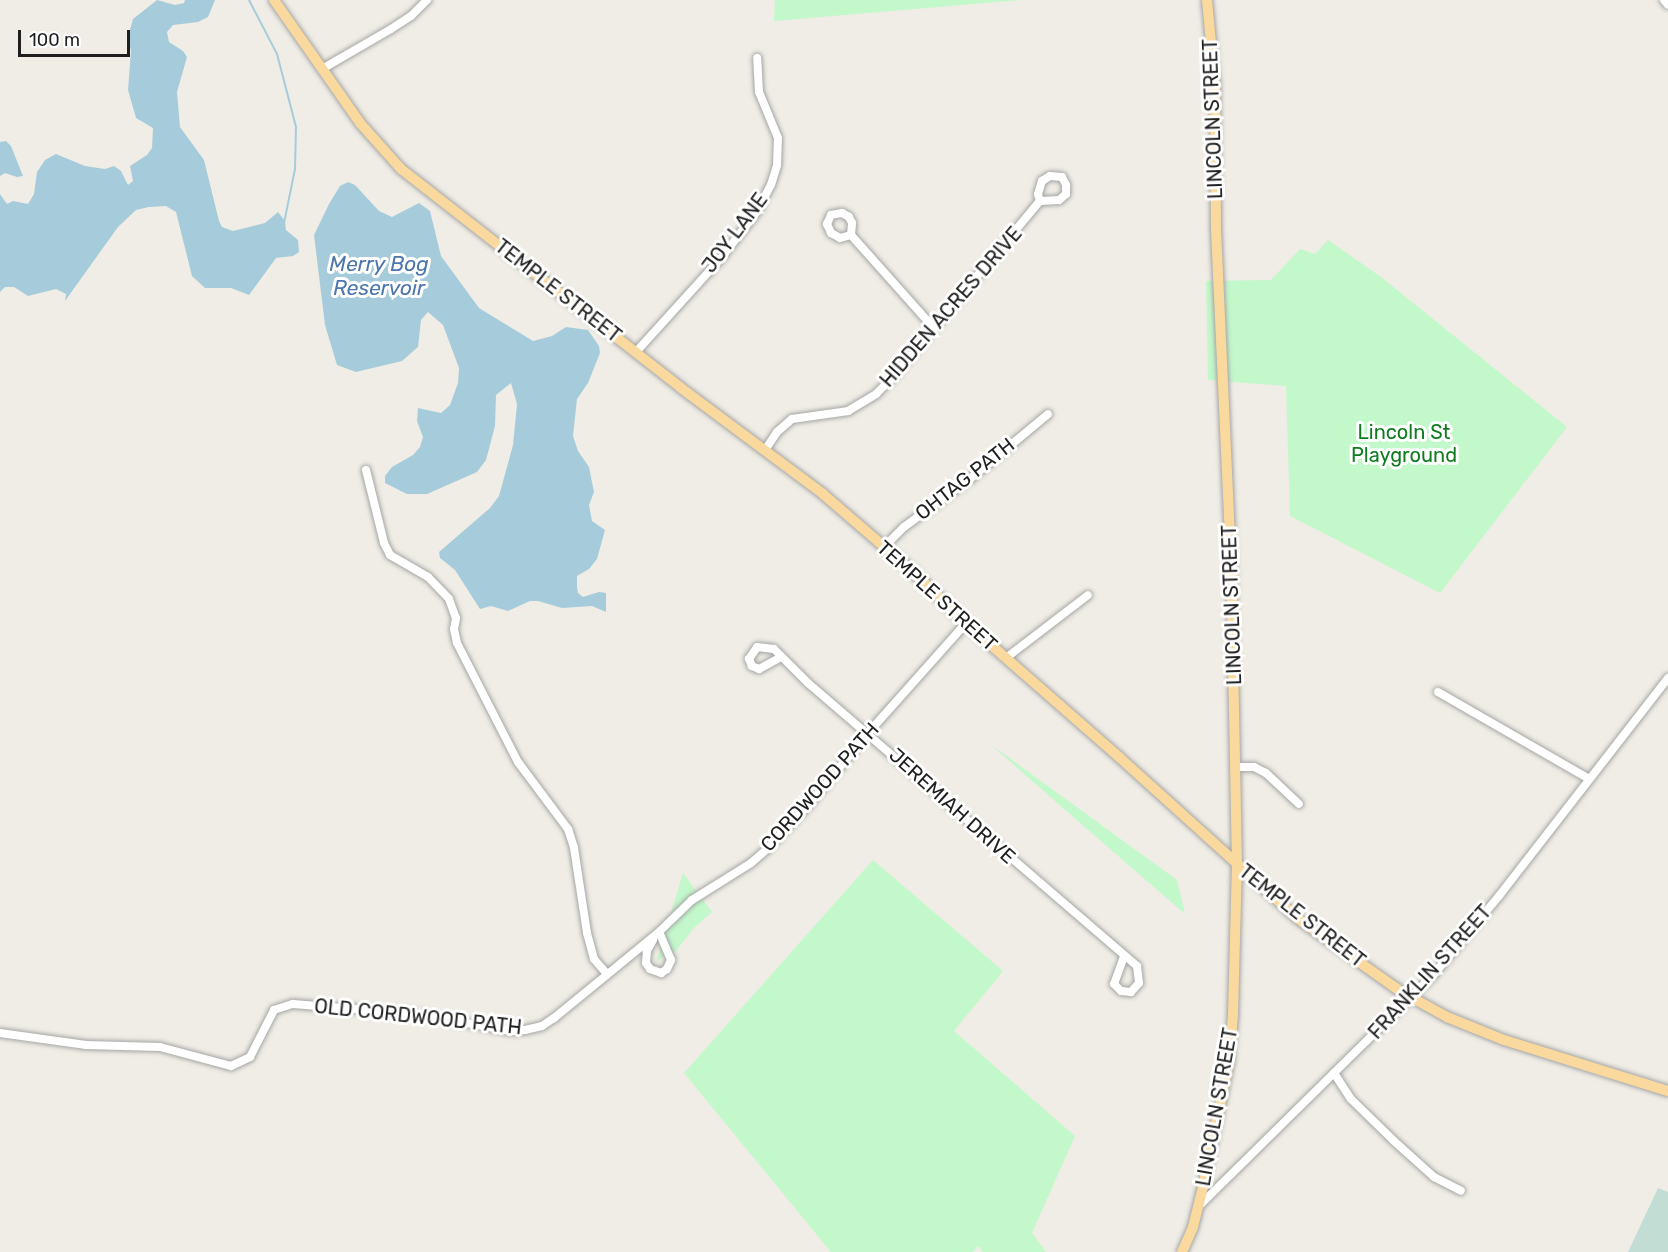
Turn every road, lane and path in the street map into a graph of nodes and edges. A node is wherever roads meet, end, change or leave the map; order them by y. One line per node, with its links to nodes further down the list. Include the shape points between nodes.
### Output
1 (274, 0): 7 (main road, TEMPLE STREET)
2 (427, 0): 7 (street, via 397,25)
3 (1207, 0): 23 (main road, LINCOLN STREET, via 1215,84 1216,229 1229,507)
4 (1664, 0): 5 (street)
5 (1668, 5)
6 (757, 58): 11 (street, JOY LANE, via 759,92 778,138 771,186 722,257)
7 (322, 69): 11 (main road, TEMPLE STREET, via 360,123 401,168)
8 (1040, 201): 10 (street, HIDDEN ACRES DRIVE)
9 (851, 235): 10 (street)
10 (934, 328): 13 (street, HIDDEN ACRES DRIVE, via 870,399 848,411 792,419)
11 (636, 352): 13 (main road, TEMPLE STREET)
12 (1048, 414): 15 (street, OHTAG PATH)
13 (765, 450): 15 (main road, TEMPLE STREET)
14 (366, 470): 29 (street, via 390,555 428,577 449,599 456,618 457,643 518,762 568,830 587,933 594,958)
15 (884, 547): 17 (main road, TEMPLE STREET)
16 (1088, 595): 19 (street)
17 (966, 623): 19 (main road, TEMPLE STREET); 22 (street, CORDWOOD PATH)
18 (781, 657): 22 (street, JEREMIAH DRIVE)
19 (1006, 658): 26 (main road, TEMPLE STREET)
20 (1668, 680): 24 (street, FRANKLIN STREET)
21 (1438, 692): 24 (street)
22 (869, 732): 27 (street, CORDWOOD PATH, via 768,848 692,900); 28 (street, JEREMIAH DRIVE)
23 (1235, 767): 25 (street, via 1254,767 1266,773); 26 (main road, LINCOLN STREET)
24 (1589, 779): 30 (street, FRANKLIN STREET, via 1499,896)
25 (1299, 804)
26 (1237, 865): 30 (main road, TEMPLE STREET, via 1297,918); 35 (main road, LINCOLN STREET, via 1230,1051)
27 (659, 932): 29 (street, OLD CORDWOOD PATH)
28 (1124, 956)
29 (607, 974): 31 (street, OLD CORDWOOD PATH, via 548,1022 518,1031 416,1014 302,1004 281,1006 268,1017 250,1057 231,1066 160,1047 86,1045)
30 (1411, 998): 32 (street, FRANKLIN STREET); 33 (main road, TEMPLE STREET, via 1489,1034)
31 (0, 1033)
32 (1334, 1073): 34 (street, via 1351,1099 1386,1134 1434,1177); 35 (street, FRANKLIN STREET)
33 (1668, 1091)
34 (1461, 1191)
35 (1198, 1207): 36 (main road, FRANKLIN STREET)
36 (1182, 1252)

